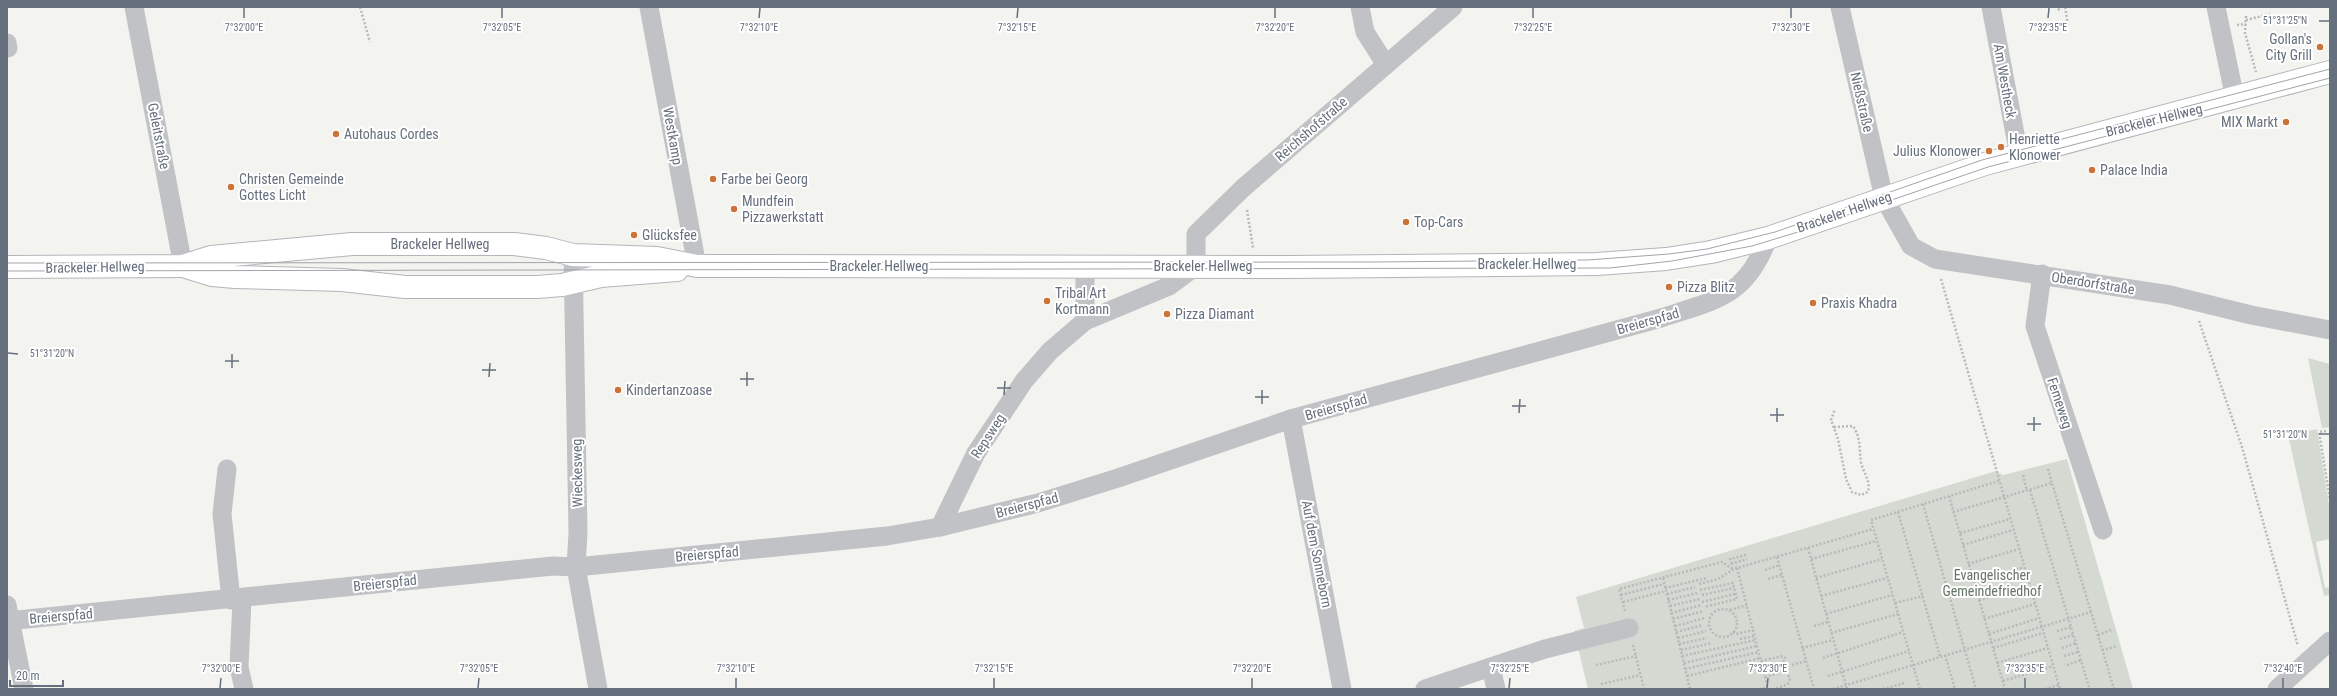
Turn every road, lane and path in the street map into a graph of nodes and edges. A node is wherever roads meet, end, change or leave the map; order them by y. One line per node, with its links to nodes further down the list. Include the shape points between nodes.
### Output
1 (134, 7): 27 (street, Geleitstraße)
2 (360, 7): 15 (path)
3 (649, 7): 28 (street, Westkamp)
4 (1360, 7): 16 (street, via 1366,32)
5 (1454, 7): 16 (street, Reichshofstraße)
6 (1840, 7): 22 (street, Nießstraße)
7 (1991, 7): 20 (street, Am Westheck)
8 (2063, 7): 10 (path); 14 (path)
9 (2216, 7): 19 (street)
10 (2058, 10)
11 (2270, 14): 13 (path)
12 (2246, 16): 13 (path)
13 (2246, 20): 17 (path, via 2246,33)
14 (2068, 25)
15 (370, 42)
16 (1386, 65): 21 (street, Reichshofstraße)
17 (2256, 72)
18 (2330, 72): 19 (main road, Brackeler Hellweg)
19 (2235, 99): 20 (main road, Brackeler Hellweg)
20 (2019, 155): 22 (main road, Brackeler Hellweg)
21 (1238, 193): 24 (path, via 1245,200); 30 (street, Reichshofstraße, via 1196,234)
22 (1884, 198): 23 (main road, Brackeler Hellweg); 26 (street, Oberdorfstraße, via 1911,246)
23 (1768, 238): 30 (main road, Brackeler Hellweg, via 1711,252 1631,262); 38 (street, Breierspfad, via 1752,272 1730,292 1708,303)
24 (1253, 248)
25 (573, 255): 27 (main road, Brackeler Hellweg, via 514,244 352,244 211,257); 28 (main road, Brackeler Hellweg, via 656,258); 33 (street, Wieckesweg)
26 (1935, 259): 32 (street, Oberdorfstraße); 44 (path)
27 (184, 266): 31 (main road, Brackeler Hellweg); 33 (main road, Brackeler Hellweg, via 212,275 342,280 394,287 537,287)
28 (696, 266): 29 (main road, Brackeler Hellweg); 33 (main road, Brackeler Hellweg, via 660,273 601,276)
29 (1085, 266): 30 (main road, Brackeler Hellweg); 35 (street)
30 (1196, 266): 35 (street, Repsweg, via 1169,286)
31 (7, 267)
32 (2042, 274): 36 (street, Oberdorfstraße, via 2170,295); 57 (street, Femeweg, via 2035,326)
33 (574, 282): 72 (street, Wieckesweg, via 578,518)
34 (2197, 315): 157 (path, via 2242,447)
35 (1085, 321): 54 (street, Repsweg, via 1050,351 1024,381 976,453)
36 (2330, 330)
37 (1835, 409): 39 (path, via 1831,420)
38 (1291, 419): 54 (street, Breierspfad, via 1104,483 1038,503); 198 (street, Auf dem Sonneborn)
39 (1834, 427): 39 (path, via 1846,479 1852,492 1861,495 1868,492 1870,485 1862,462 1858,433 1853,426)
40 (2326, 431): 49 (path, via 2319,432)
41 (227, 469): 96 (street, via 222,514)
42 (2048, 469): 45 (path)
43 (2023, 475): 46 (path)
44 (1999, 481): 47 (path); 48 (path)
45 (2052, 483): 46 (path); 107 (path)
46 (2028, 490): 48 (path); 115 (path)
47 (1949, 496): 50 (path); 52 (path)
48 (2004, 497): 52 (path); 53 (path)
49 (2330, 500)
50 (1923, 504): 51 (path); 154 (path)
51 (1898, 512): 55 (path, via 1871,520); 95 (path)
52 (1953, 512): 58 (path)
53 (2010, 519): 56 (path); 58 (path)
54 (940, 527): 72 (street, Breierspfad, via 887,536)
55 (1873, 529): 59 (path); 61 (path)
56 (2013, 530): 60 (path); 62 (path)
57 (2103, 530)
58 (1960, 534): 60 (path)
59 (1876, 541): 65 (path); 66 (path)
60 (1963, 545): 68 (path)
61 (1808, 548): 63 (path); 65 (path)
62 (2019, 549): 68 (path); 73 (path)
63 (1777, 557): 69 (path); 70 (path)
64 (1747, 559): 67 (path); 67 (path, via 1746,554 1730,559); 69 (path)
65 (1811, 559): 79 (path)
66 (1882, 559): 79 (path); 80 (path)
67 (1732, 564): 71 (path)
68 (1968, 564): 82 (path)
69 (1749, 565): 74 (path)
70 (1780, 565): 75 (path); 76 (path)
71 (1727, 566): 74 (path); 77 (path, via 1722,562)
72 (576, 567): 96 (street, Breierspfad, via 545,567); 197 (street, Wieckesweg)
73 (2024, 567): 82 (path); 85 (path)
74 (1736, 568): 84 (path, via 1718,580); 104 (path)
75 (1765, 570)
76 (1782, 575): 81 (path); 150 (path)
77 (1663, 578): 83 (path); 88 (path)
78 (1707, 578): 89 (path)
79 (1816, 578): 94 (path)
80 (1887, 578): 93 (path); 94 (path)
81 (1768, 579)
82 (1974, 582): 98 (path)
83 (1664, 584): 89 (path); 91 (path)
84 (1699, 584)
85 (2029, 586): 98 (path); 102 (path)
86 (1695, 587): 89 (path)
87 (1734, 588): 90 (path); 92 (path); 97 (path, via 1732,583)
88 (1620, 589)
89 (1666, 591): 97 (path); 99 (path)
90 (1735, 594): 100 (path); 100 (path, via 1737,599)
91 (1621, 595)
92 (1702, 595)
93 (1892, 595): 101 (path); 109 (path)
94 (1821, 596): 109 (path)
95 (1922, 596): 101 (path); 165 (path)
96 (236, 600): 111 (street, Breierspfad); 196 (street, via 239,667)
97 (1668, 600): 103 (path)
98 (1979, 600): 113 (path)
99 (1623, 602)
100 (1702, 603): 103 (path); 108 (path)
101 (1895, 603): 110 (path)
102 (2035, 604): 113 (path); 114 (path)
103 (1670, 606): 108 (path)
104 (1747, 606): 105 (path); 125 (path)
105 (1730, 610): 128 (path, via 1737,622); 128 (path, via 1717,610 1710,616 1709,625 1713,633 1722,637)
106 (1704, 611): 116 (path)
107 (2090, 612): 115 (path); 135 (path)
108 (1671, 613): 116 (path)
109 (1826, 614): 117 (path)
110 (1898, 614): 129 (path); 131 (path)
111 (8, 616): 195 (street)
112 (1705, 618): 119 (path)
113 (1984, 618): 133 (path)
114 (2039, 618): 121 (path); 133 (path)
115 (2068, 618): 121 (path); 122 (path)
116 (1673, 619): 119 (path)
117 (1828, 622): 120 (path); 131 (path)
118 (1703, 625): 127 (path)
119 (1675, 626): 127 (path)
120 (1814, 626)
121 (2041, 626): 132 (path); 143 (path)
122 (2071, 627): 130 (path); 134 (path)
123 (1629, 628): 179 (street)
124 (1706, 630): 137 (path)
125 (1753, 630): 128 (path, via 1736,634); 136 (path)
126 (2111, 630): 135 (path)
127 (1676, 632): 137 (path)
128 (1733, 632)
129 (1903, 632): 158 (path); 160 (path)
130 (2057, 632)
131 (1831, 633): 142 (path)
132 (2043, 633): 151 (path); 152 (path)
133 (1989, 634): 143 (path)
134 (2073, 635): 139 (path); 146 (path)
135 (2098, 635): 156 (path)
136 (1755, 636): 140 (path); 141 (path)
137 (1678, 638): 147 (path)
138 (1707, 638): 147 (path)
139 (2060, 639)
140 (1740, 640)
141 (1756, 640): 148 (path); 164 (path)
142 (1833, 640): 150 (path); 160 (path)
143 (1991, 641): 151 (path); 154 (path)
144 (2330, 641): 215 (street)
145 (1712, 643): 155 (path)
146 (2076, 643): 153 (path); 161 (path)
147 (1679, 644): 155 (path)
148 (1757, 646): 159 (path); 171 (path)
149 (2117, 646): 156 (path)
150 (1802, 648): 170 (path)
151 (1993, 648): 173 (path)
152 (2048, 648): 173 (path); 178 (path)
153 (2062, 648)
154 (1964, 649): 162 (path); 210 (path)
155 (1681, 650): 164 (path)
156 (2102, 650): 214 (path)
157 (2299, 650)
158 (1909, 651): 174 (path); 183 (path)
159 (1759, 652): 168 (path); 181 (path)
160 (1837, 652): 167 (path); 183 (path)
161 (2078, 652): 166 (path); 169 (path)
162 (1945, 655): 165 (path); 209 (path)
163 (1636, 656): 175 (path)
164 (1682, 656): 171 (path)
165 (1940, 656): 174 (path)
166 (2064, 656)
167 (1823, 658)
168 (1761, 660): 172 (path, via 1783,656 1786,661); 180 (path); 185 (path)
169 (2081, 660): 177 (path); 193 (path)
170 (1806, 661): 176 (path); 204 (path)
171 (1684, 663): 181 (path)
172 (1783, 663): 180 (path); 182 (path)
173 (1997, 663): 188 (path)
174 (1913, 664): 191 (path); 208 (path)
175 (1596, 665)
176 (1792, 665)
177 (2067, 665)
178 (2053, 666): 188 (path); 192 (path)
179 (1491, 667): 199 (street); 200 (street)
180 (1763, 668): 187 (path)
181 (1685, 669): 185 (path)
182 (1786, 671): 187 (path); 203 (path, via 1790,674 1788,684)
183 (1842, 671): 186 (path); 191 (path)
184 (1640, 675): 190 (path)
185 (1687, 676): 201 (path)
186 (1828, 676)
187 (1765, 677): 194 (path)
188 (2002, 681): 211 (path)
189 (1905, 683): 207 (path)
190 (1602, 684)
191 (1846, 685): 205 (path); 206 (path)
192 (2059, 685): 212 (path); 213 (path)
193 (2089, 687)
194 (1768, 688): 202 (path)
195 (24, 689)
196 (244, 689)
197 (598, 689)
198 (1342, 689)
199 (1425, 689)
200 (1496, 689)
201 (1690, 689)
202 (1759, 689)
203 (1775, 689)
204 (1814, 689)
205 (1833, 689)
206 (1847, 689)
207 (1883, 689)
208 (1920, 689)
209 (1955, 689)
210 (1976, 689)
211 (2005, 689)
212 (2045, 689)
213 (2060, 689)
214 (2114, 689)
215 (2277, 689)

